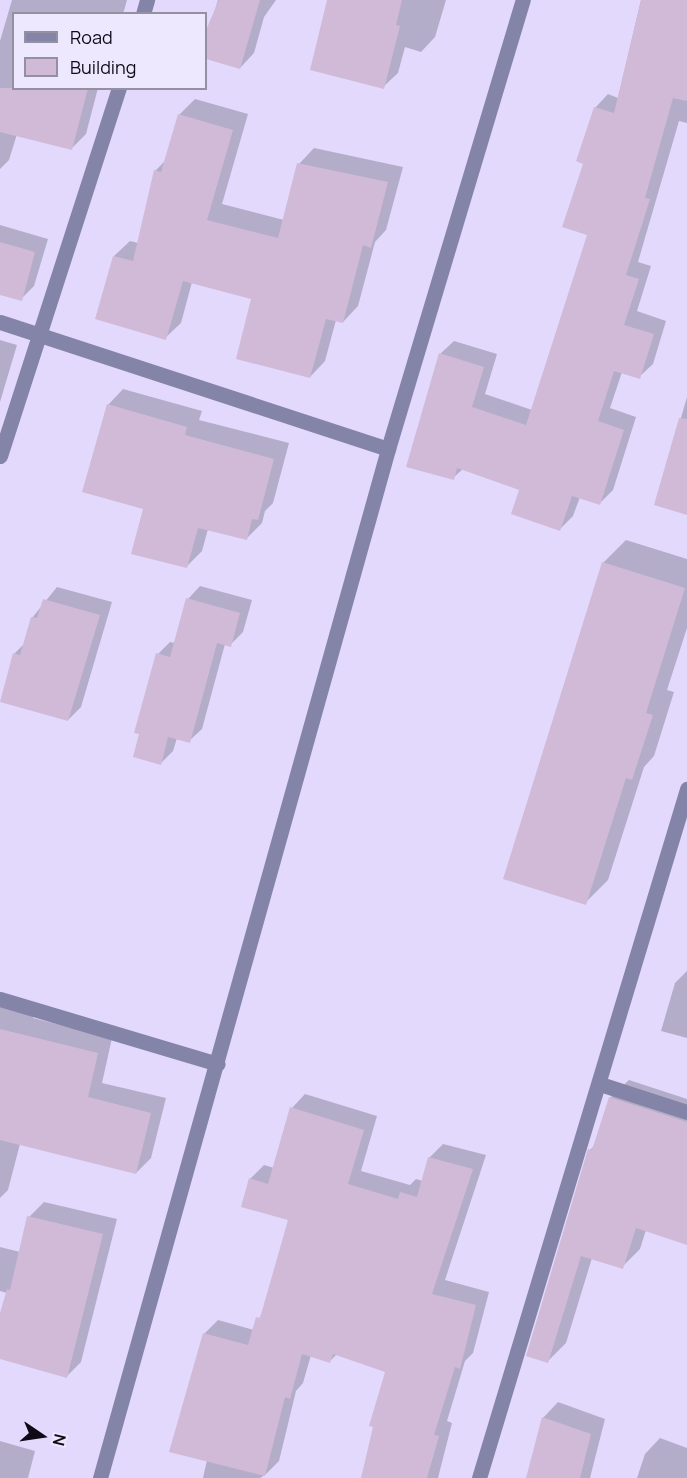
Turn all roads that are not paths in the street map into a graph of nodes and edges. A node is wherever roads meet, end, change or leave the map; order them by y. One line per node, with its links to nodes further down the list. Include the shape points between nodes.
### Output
1 (523, 0): 5 (street)
2 (118, 90): 4 (street)
3 (0, 322): 4 (street)
4 (40, 333): 5 (street); 6 (street)
5 (388, 448): 9 (street)
6 (0, 456)
7 (687, 789): 10 (street)
8 (0, 999): 9 (street)
9 (218, 1064): 12 (street)
10 (600, 1084): 11 (street); 13 (street)
11 (687, 1112)
12 (100, 1478)
13 (479, 1478)

